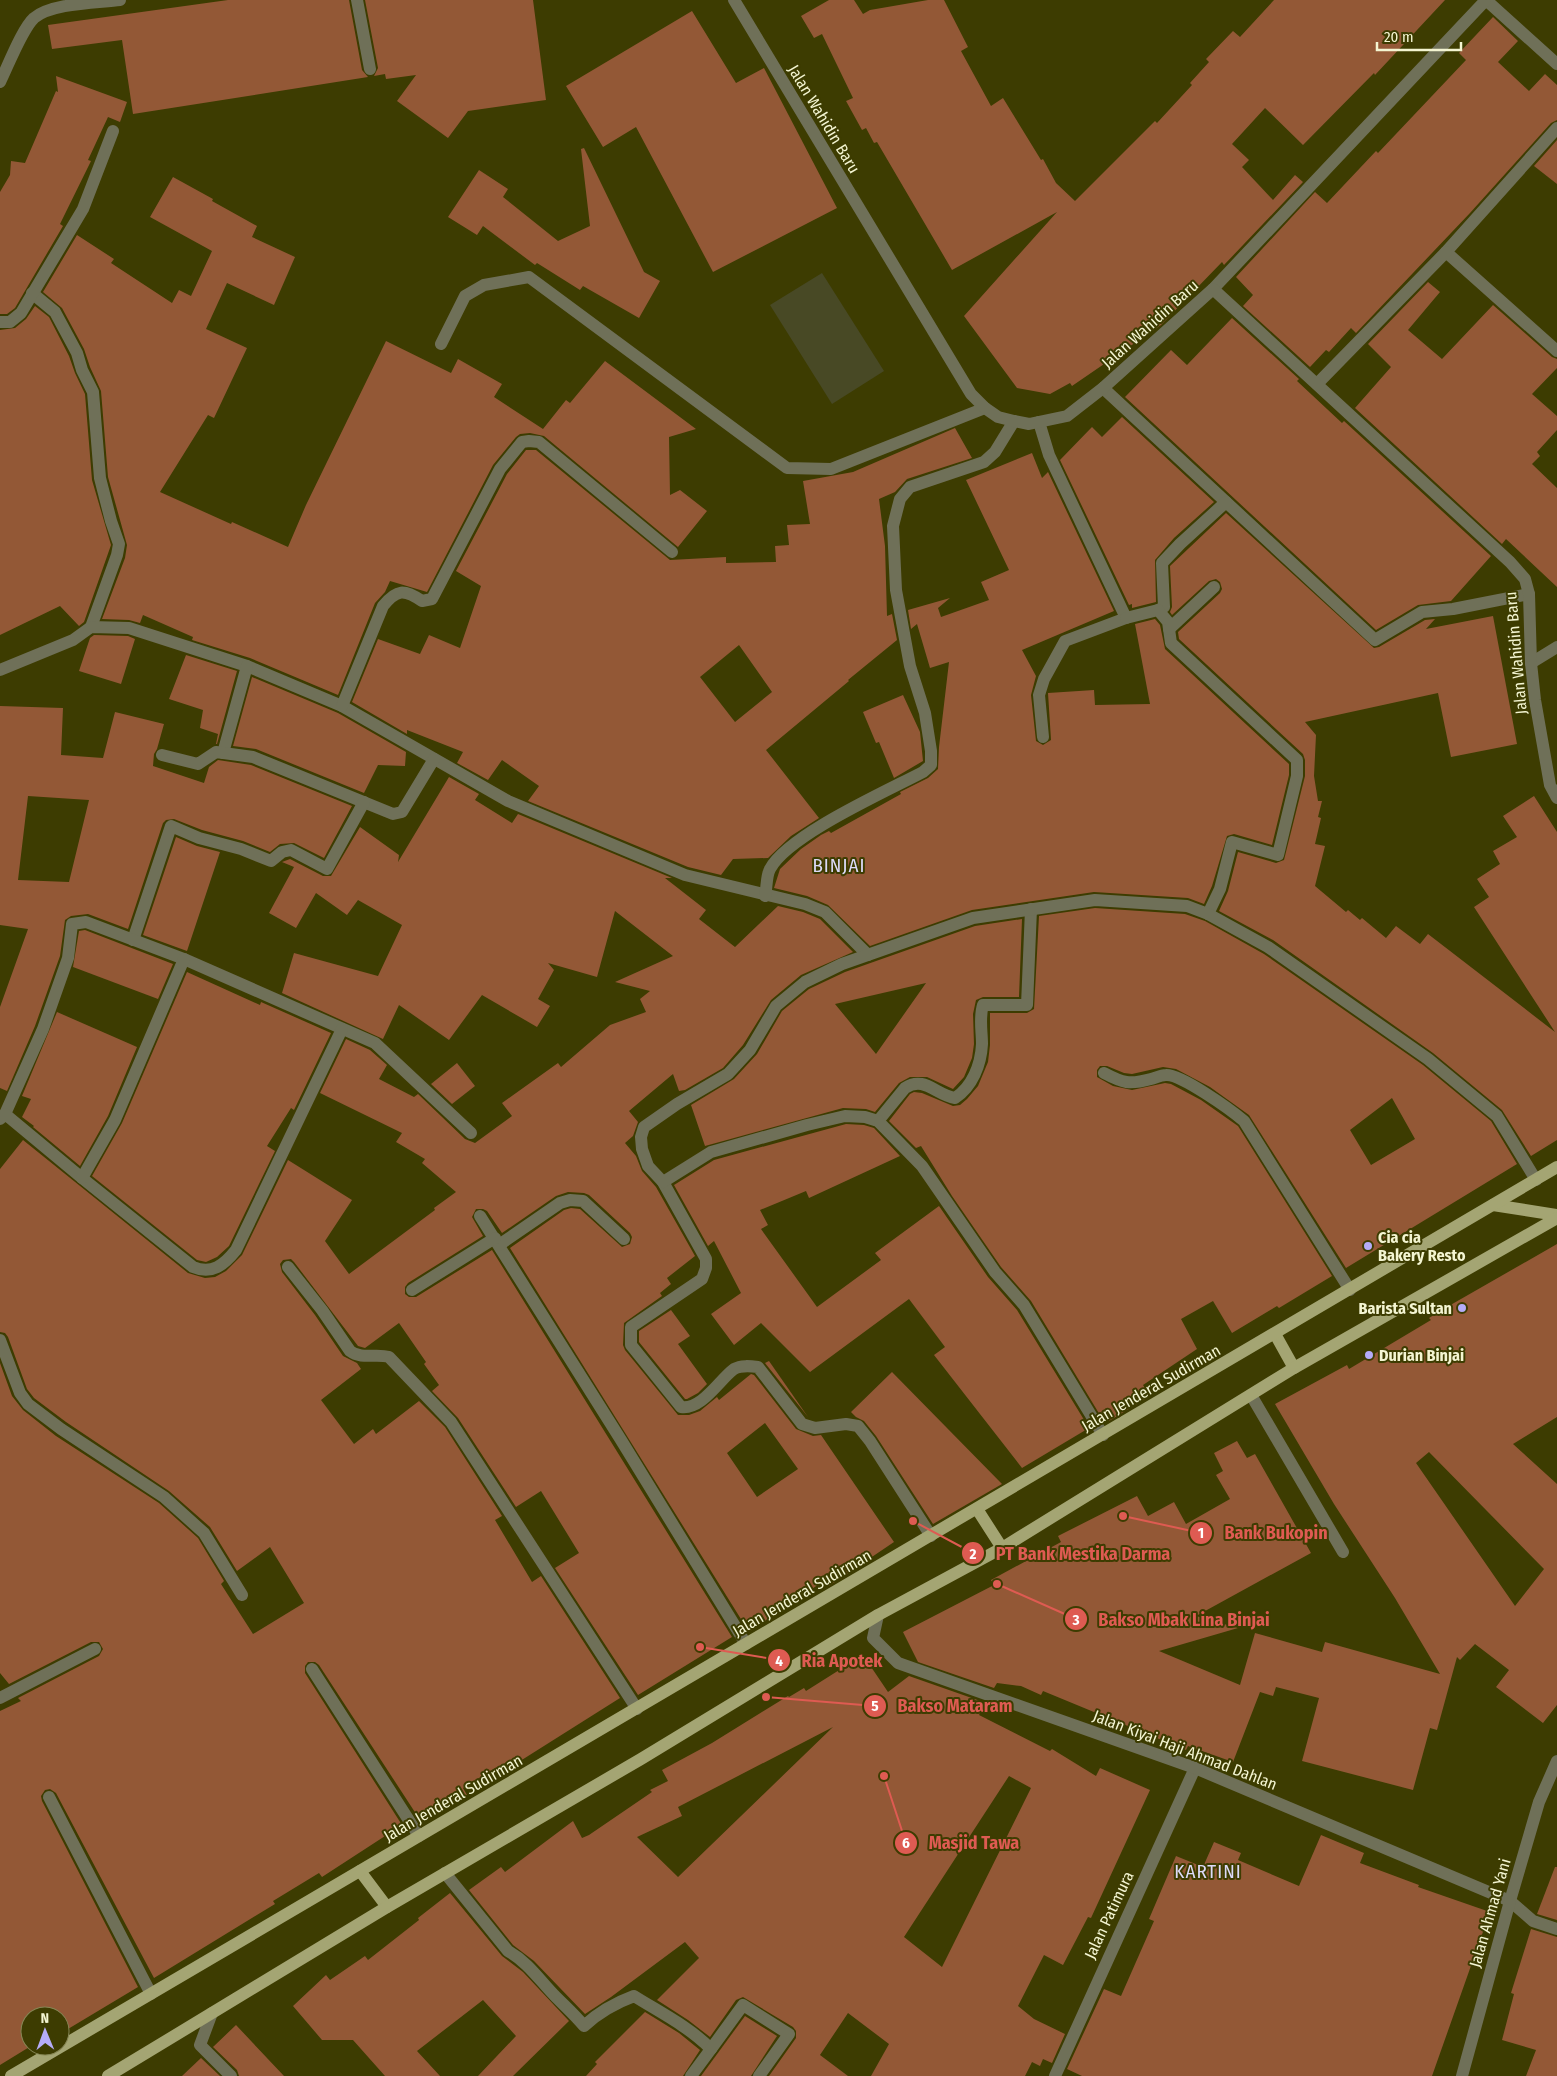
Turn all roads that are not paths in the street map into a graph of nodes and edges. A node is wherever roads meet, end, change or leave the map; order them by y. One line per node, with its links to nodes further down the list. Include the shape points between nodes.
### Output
1 (120, 0): 7 (street, via 54,9 35,18 28,25)
2 (357, 0): 6 (street)
3 (734, 0): 18 (street, Jalan Wahidin Baru, via 971,394)
4 (1485, 0): 5 (street); 11 (street)
5 (1557, 64)
6 (370, 69)
7 (0, 82)
8 (1557, 128): 10 (street)
9 (114, 132): 12 (street, via 83,209)
10 (1446, 252): 15 (street); 16 (street)
11 (1213, 289): 16 (street, Jalan Wahidin Baru); 17 (street, Jalan Wahidin Baru)
12 (32, 293): 13 (street, via 21,313 10,322); 27 (street, via 55,312 93,392 100,478 119,544)
13 (0, 322)
14 (441, 344): 18 (street, via 465,296 484,285 529,277 787,468 831,469)
15 (1557, 351)
16 (1316, 384): 24 (street, Jalan Wahidin Baru, via 1510,562 1524,578)
17 (1103, 388): 20 (street, Jalan Wahidin Baru, via 1067,416); 21 (street)
18 (985, 408): 19 (street, Jalan Wahidin Baru, via 998,417)
19 (1014, 421): 20 (street, Jalan Wahidin Baru); 40 (street, via 995,452 984,462 910,487 900,499 893,526 896,590 910,666 926,713 930,765 923,772 818,827 784,853 770,869)
20 (1039, 422): 26 (street, via 1049,455)
21 (1226, 502): 24 (street, via 1375,640 1422,612); 25 (street, via 1162,563 1164,607)
22 (672, 552): 33 (street, via 539,442 522,442 500,469 432,600 422,601 412,594 400,592 393,594 383,606)
23 (1214, 587): 28 (street)
24 (1529, 594): 30 (street, Jalan Wahidin Baru)
25 (1158, 610): 26 (street); 28 (street, via 1168,622)
26 (1126, 618): 34 (street, via 1065,641 1039,695)
27 (91, 626): 31 (street, via 129,628); 32 (street, via 73,640)
28 (1169, 629): 42 (street, via 1171,643 1297,760 1298,776 1278,855 1232,842 1220,889)
29 (1557, 648): 30 (street)
30 (1531, 663): 38 (street, Jalan Wahidin Baru, via 1550,784)
31 (247, 666): 33 (street); 35 (street)
32 (0, 670)
33 (342, 706): 37 (street)
34 (1043, 737)
35 (223, 752): 36 (street, via 216,752 198,764); 39 (street, via 253,757)
36 (162, 754)
37 (434, 759): 39 (street, via 402,812 393,814); 40 (street, via 508,801 676,871)
38 (1557, 798)
39 (364, 802): 43 (street, via 327,869 291,850 282,852 271,861 171,826)
40 (765, 896): 44 (street, via 826,912)
41 (1032, 909): 42 (street, via 1096,900 1187,906); 44 (street, via 973,918); 49 (street, via 1027,1005 983,1005 980,1061 963,1093 955,1098 947,1097 923,1083 910,1084)
42 (1208, 914): 53 (street, via 1268,947 1428,1059 1496,1116)
43 (133, 940): 45 (street); 48 (street, via 86,922 72,924 68,958 43,1029)
44 (868, 955): 54 (street, via 805,982 776,1006 750,1050 728,1074 644,1127 642,1149 648,1166)
45 (184, 959): 46 (street); 52 (street, via 114,1120)
46 (342, 1029): 50 (street, via 375,1043); 52 (street, via 236,1250 219,1267 202,1271 193,1267)
47 (1104, 1073): 62 (street, via 1123,1083 1176,1076 1244,1121)
48 (2, 1116): 52 (street)
49 (878, 1121): 54 (street, via 845,1116 710,1152); 67 (street, via 922,1166 995,1272 1024,1305)
50 (471, 1132)
51 (1557, 1168): 53 (main road, Jalan Jenderal Sudirman)
52 (82, 1178)
53 (1536, 1180): 55 (main road, Jalan Jenderal Sudirman)
54 (662, 1182): 69 (street, via 706,1258 706,1268 702,1279 631,1327 631,1345 681,1407 694,1406 736,1368 758,1367 802,1424 815,1428 846,1424 858,1426)
55 (1494, 1205): 57 (main road); 62 (main road, Jalan Jenderal Sudirman)
56 (480, 1216): 59 (street)
57 (1557, 1217): 65 (main road)
58 (624, 1239): 59 (street, via 583,1201 570,1200)
59 (497, 1242): 61 (street); 74 (street)
60 (288, 1267): 78 (street, via 350,1351 356,1355 389,1357 450,1422)
61 (412, 1290)
62 (1350, 1290): 63 (main road, Jalan Jenderal Sudirman)
63 (1275, 1334): 65 (main road); 67 (main road, Jalan Jenderal Sudirman)
64 (0, 1340): 72 (street, via 20,1393 28,1404 164,1497 204,1534)
65 (1294, 1368): 66 (main road)
66 (1252, 1395): 70 (main road); 71 (street)
67 (1102, 1435): 68 (main road, Jalan Jenderal Sudirman)
68 (977, 1508): 69 (main road, Jalan Jenderal Sudirman); 70 (main road)
69 (931, 1536): 74 (main road, Jalan Jenderal Sudirman)
70 (1002, 1548): 73 (main road)
71 (1343, 1552)
72 (242, 1595)
73 (878, 1615): 80 (street, Jalan Kiyai Haji Ahmad Dahlan, via 873,1638 898,1664); 84 (main road)
74 (746, 1644): 78 (main road, Jalan Jenderal Sudirman)
75 (95, 1649): 77 (street)
76 (312, 1669): 82 (street)
77 (0, 1698)
78 (637, 1709): 82 (main road, Jalan Jenderal Sudirman)
79 (1557, 1761): 85 (street, Jalan Ahmad Yani, via 1540,1802)
80 (1195, 1768): 85 (street, Jalan Kiyai Haji Ahmad Dahlan); 96 (street, Jalan Patimura)
81 (49, 1797): 88 (street)
82 (419, 1836): 83 (main road, Jalan Jenderal Sudirman)
83 (360, 1872): 86 (main road); 88 (main road, Jalan Jenderal Sudirman)
84 (445, 1873): 86 (main road); 90 (street, via 508,1951 521,1958 584,2026 597,2014 634,1996 679,2022)
85 (1510, 1901): 87 (street, Jalan Kiyai Haji Ahmad Dahlan, via 1533,1921); 97 (street, Jalan Ahmad Yani)
86 (387, 1907): 89 (main road)
87 (1557, 1929)
88 (151, 1994): 91 (main road, Jalan Jenderal Sudirman)
89 (212, 2013): 92 (main road); 93 (street, via 200,2045)
90 (711, 2049): 94 (street); 95 (street, via 743,2005 789,2034)
91 (12, 2076)
92 (108, 2076)
93 (231, 2076)
94 (691, 2076)
95 (759, 2076)
96 (1055, 2076)
97 (1462, 2076)

